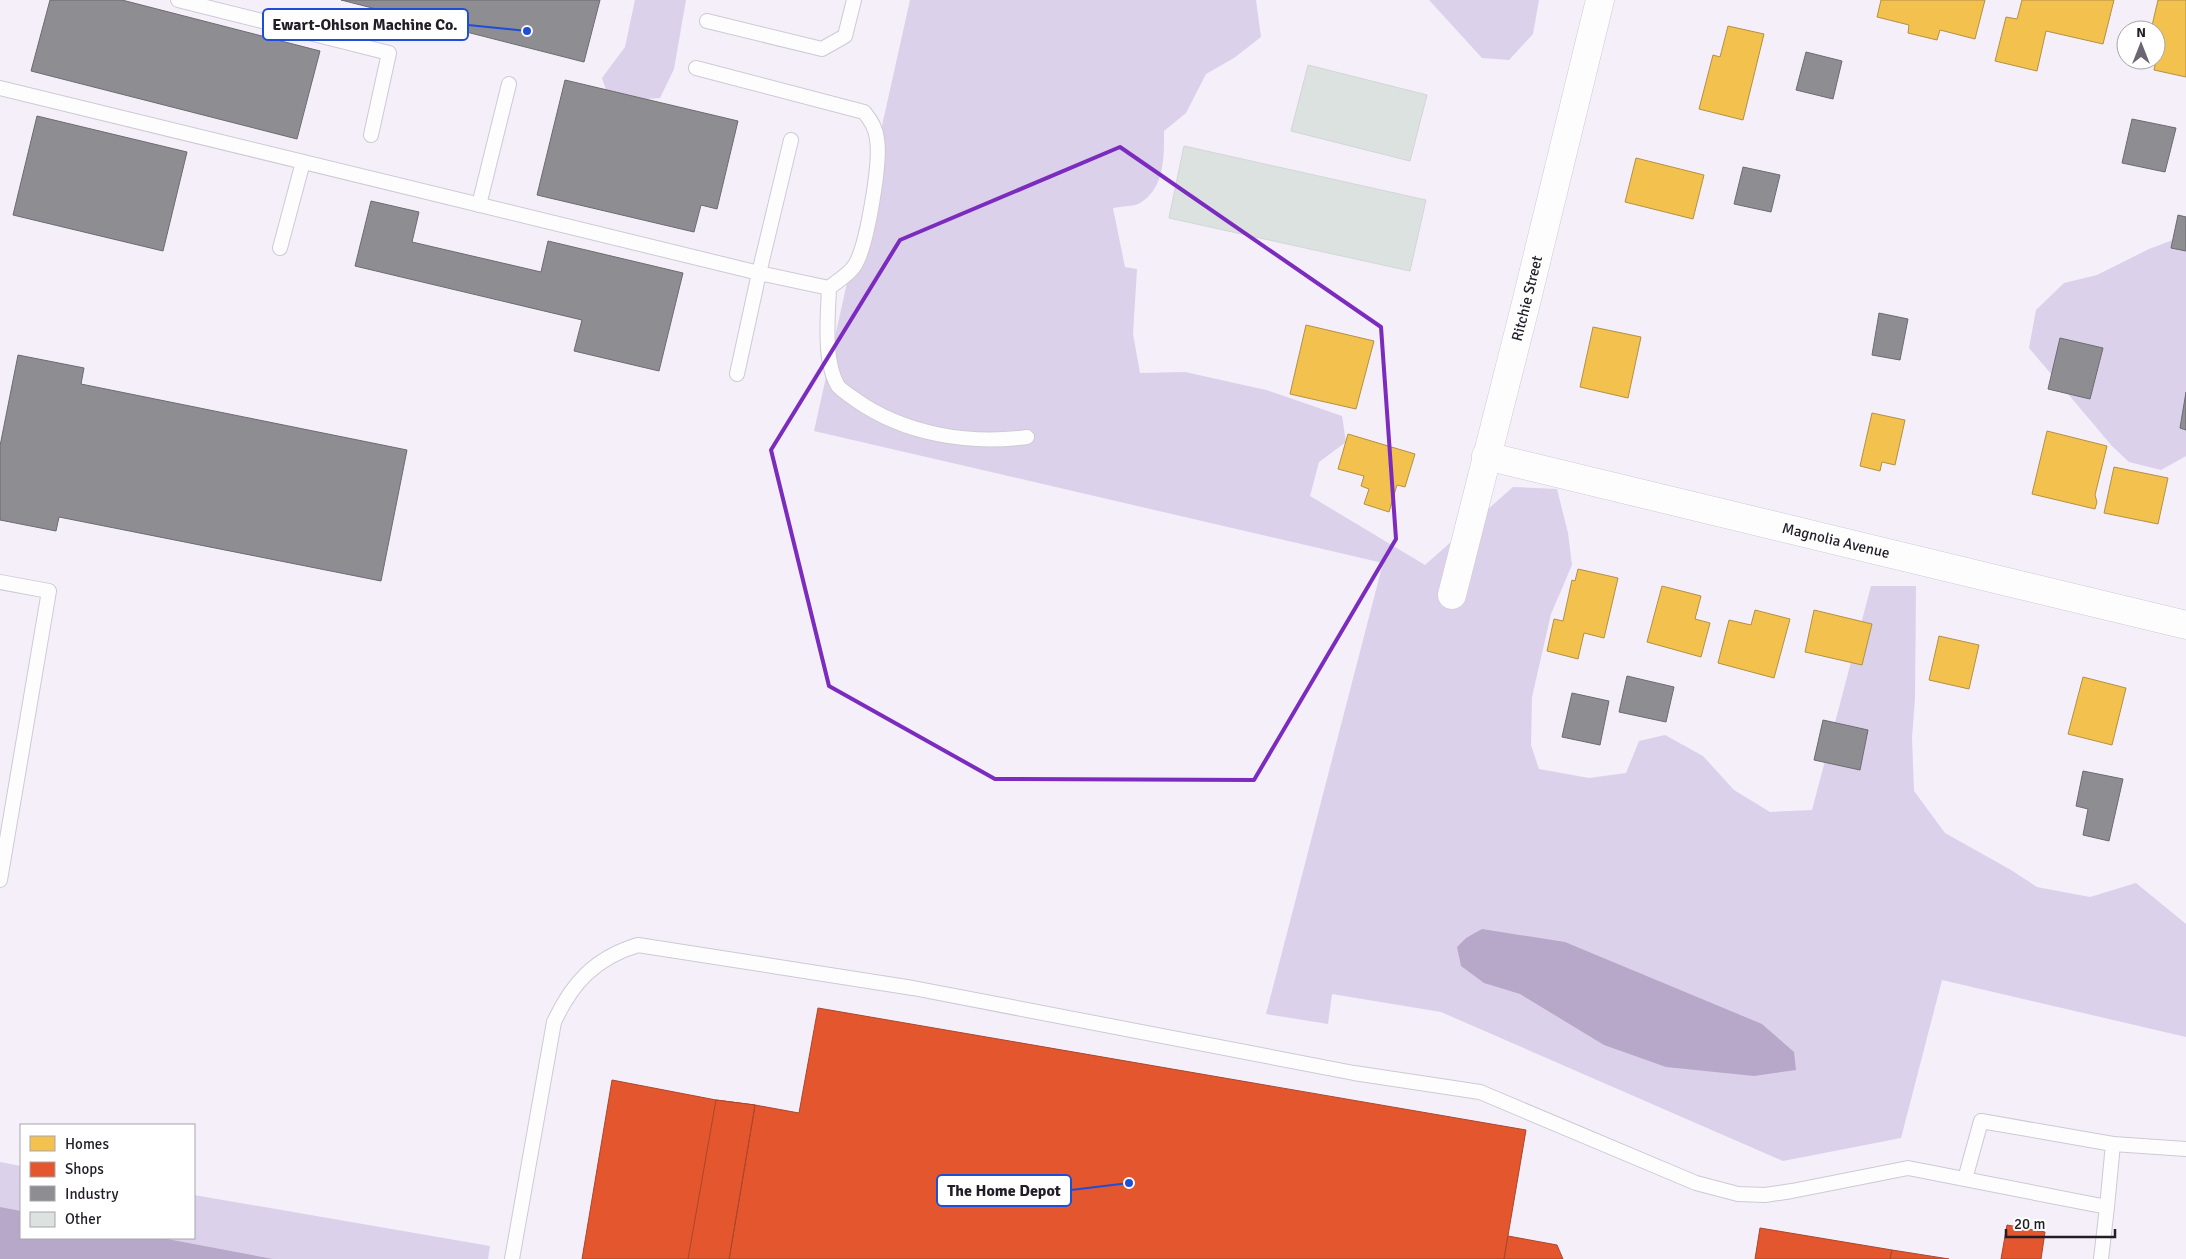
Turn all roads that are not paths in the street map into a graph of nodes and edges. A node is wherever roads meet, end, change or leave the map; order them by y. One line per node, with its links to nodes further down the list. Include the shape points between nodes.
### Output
1 (178, 0): 8 (lane, via 389,53)
2 (854, 0): 4 (lane, via 846,36 822,49)
3 (1600, 0): 17 (street, Ritchie Street)
4 (707, 21)
5 (696, 68): 14 (lane, via 864,112 870,119 877,139 877,163 863,244 855,266)
6 (509, 84): 11 (lane)
7 (0, 88): 10 (lane)
8 (371, 135)
9 (791, 140): 13 (lane)
10 (303, 162): 11 (lane); 12 (lane)
11 (479, 205): 13 (lane)
12 (280, 248)
13 (759, 273): 14 (lane); 15 (lane)
14 (829, 288): 16 (lane, via 830,363 839,387 873,412 912,429 960,438)
15 (737, 374)
16 (1027, 437)
17 (1486, 456): 19 (street, Ritchie Street); 20 (street, Magnolia Avenue)
18 (0, 582): 21 (lane, via 49,590)
19 (1452, 595)
20 (2186, 624)
21 (0, 880)
22 (2113, 1144): 23 (lane); 24 (lane, via 1981,1121); 25 (lane)
23 (2186, 1149)
24 (1965, 1179): 25 (lane); 26 (lane, via 1908,1168 1792,1191 1738,1194 1696,1183 1480,1092 1354,1073 913,988 638,946 602,960 583,977 564,1000 554,1022)
25 (2107, 1207): 27 (lane)
26 (512, 1259)
27 (2101, 1259)

